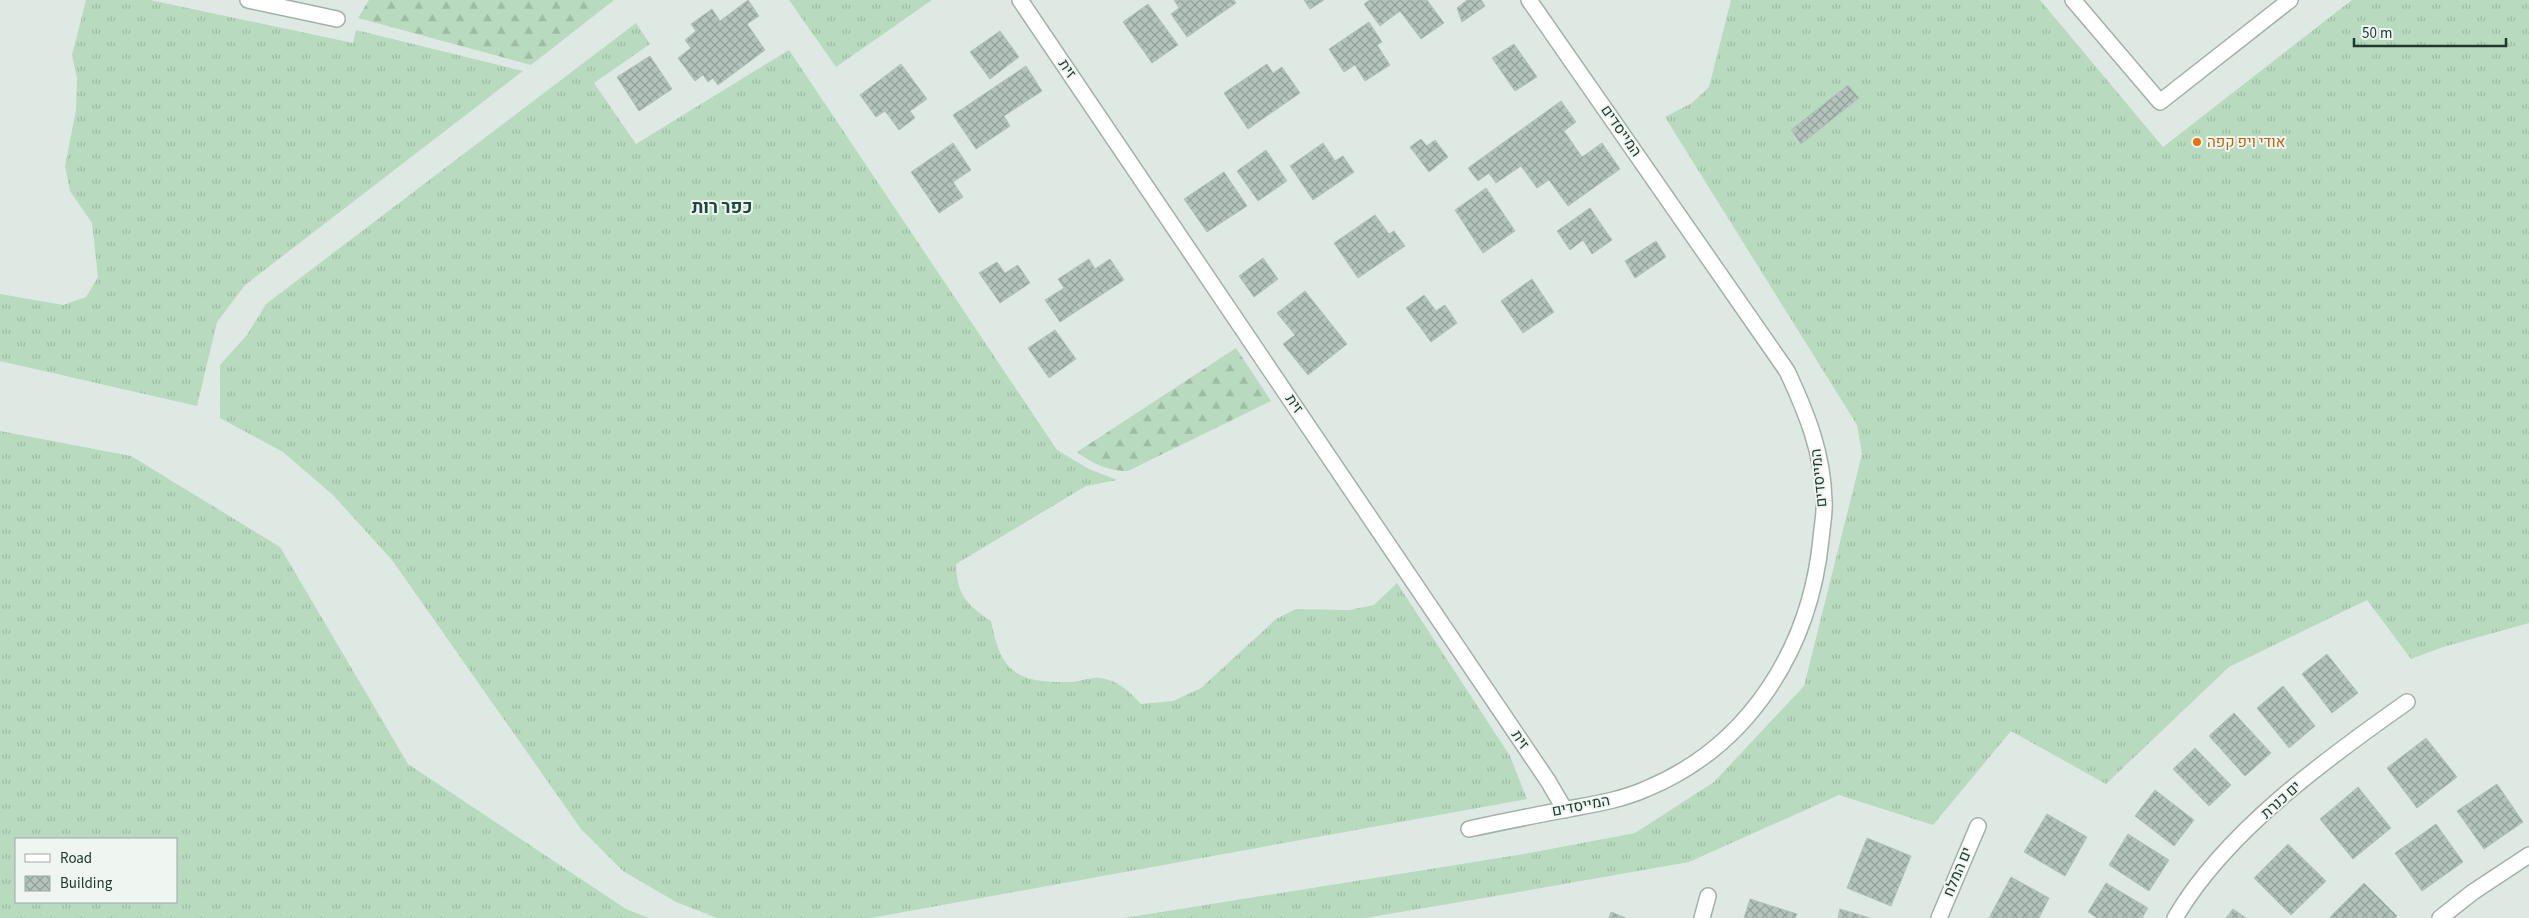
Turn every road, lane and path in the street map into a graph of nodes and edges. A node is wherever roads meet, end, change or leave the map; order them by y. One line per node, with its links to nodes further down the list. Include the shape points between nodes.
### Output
1 (248, 0): 6 (street)
2 (1020, 0): 8 (street, זית, via 1548,780)
3 (1529, 0): 8 (street, המייסדים, via 1787,371 1809,418 1820,459 1824,501 1820,550 1803,624 1788,658 1765,694 1734,732 1705,754 1646,789 1618,799)
4 (2073, 0): 5 (street, via 2160,102)
5 (2290, 0)
6 (337, 19)
7 (2407, 702): 15 (street, ים כנרת, via 2351,741 2250,827 2212,866)
8 (1565, 810): 10 (street, המייסדים)
9 (1978, 826): 14 (street, ים המלח)
10 (1469, 829)
11 (2529, 855): 16 (street)
12 (1708, 896): 13 (street)
13 (1702, 918)
14 (1939, 918)
15 (2175, 918)
16 (2440, 918)

